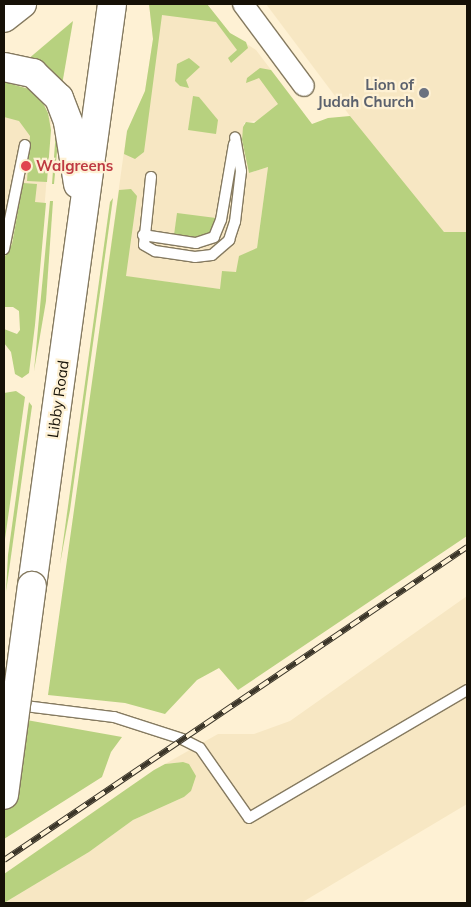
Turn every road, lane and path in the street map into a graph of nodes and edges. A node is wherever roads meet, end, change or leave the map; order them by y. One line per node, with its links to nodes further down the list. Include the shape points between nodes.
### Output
1 (22, 4): 4 (main road)
2 (112, 4): 10 (main road, Libby Road)
3 (243, 4): 6 (street)
4 (4, 18)
5 (4, 67): 10 (main road, via 33,72 59,98 71,135)
6 (304, 86)
7 (235, 138): 9 (lane, via 221,220 214,237 196,243 143,236)
8 (25, 145): 11 (lane)
9 (150, 177)
10 (83, 215): 14 (main road, Libby Road, bridge)
11 (4, 249)
12 (467, 690): 13 (lane, via 249,818 200,748 182,739 114,717)
13 (4, 703)
14 (4, 795)

